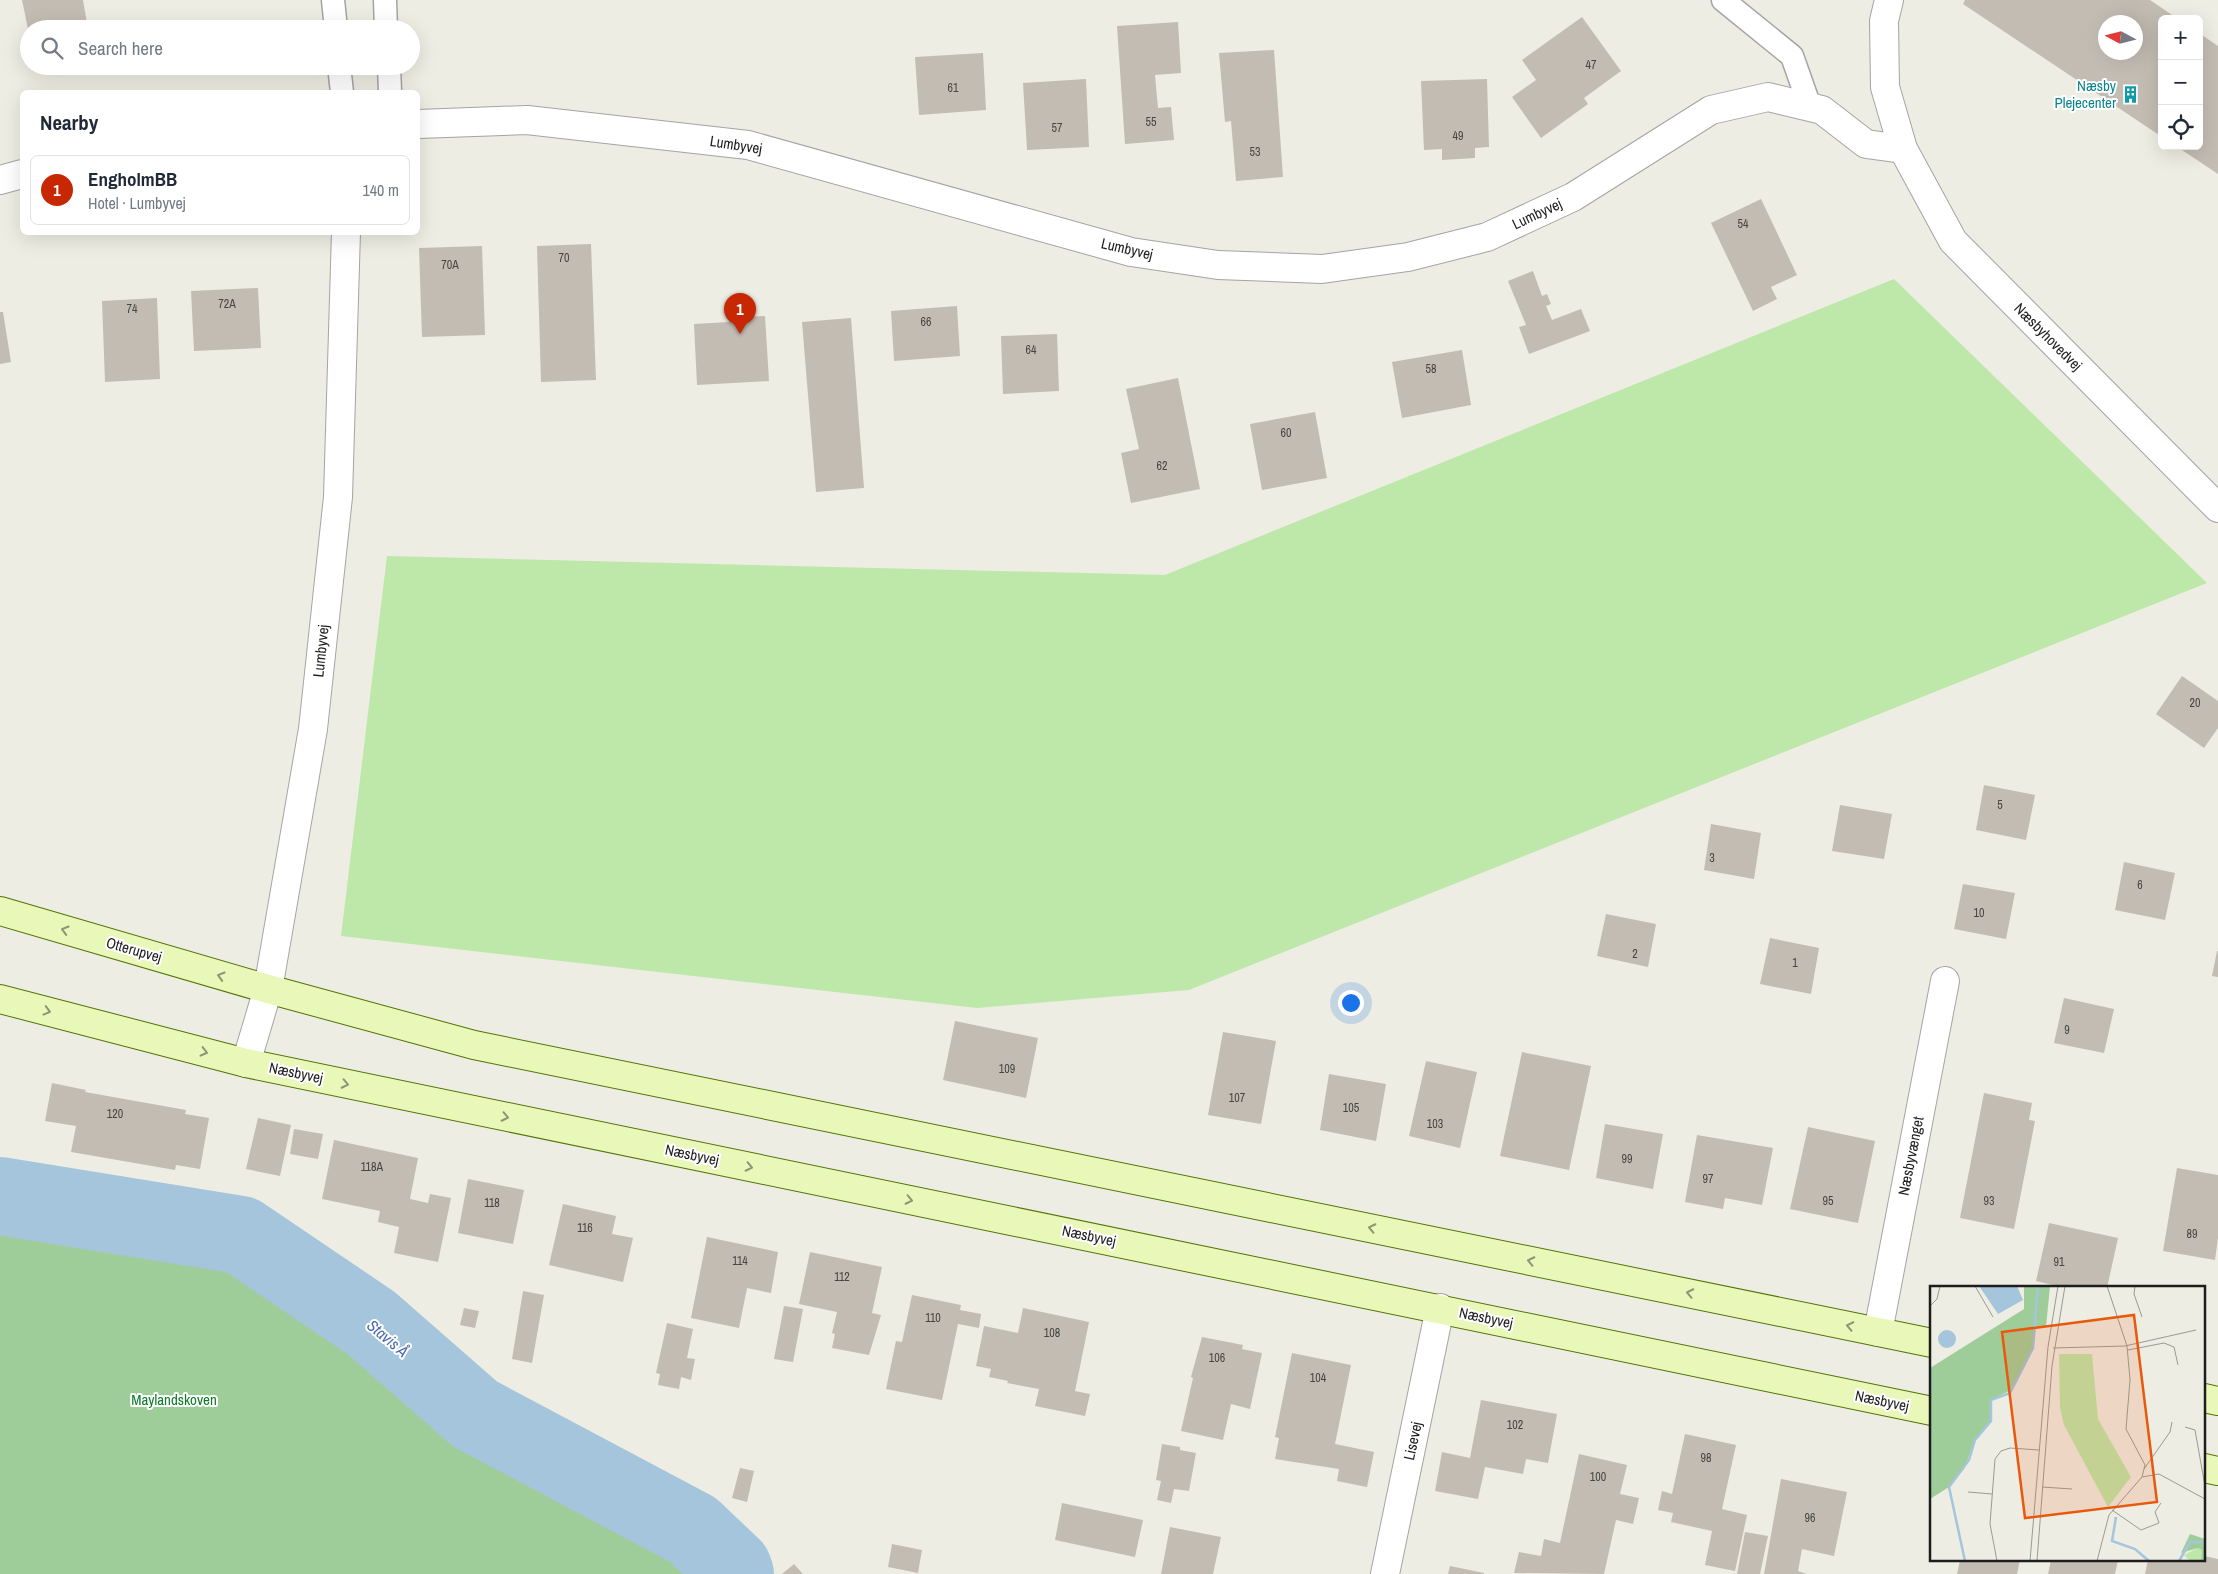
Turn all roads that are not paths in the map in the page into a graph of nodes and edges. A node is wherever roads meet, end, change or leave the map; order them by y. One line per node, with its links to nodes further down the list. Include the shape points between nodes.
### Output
1 (333, 0): 5 (lane)
2 (385, 0): 6 (lane)
3 (1723, 0): 11 (lane, via 1792,56)
4 (1888, 0): 13 (street, via 1884,21 1885,87)
5 (335, 20)
6 (386, 20)
7 (340, 75): 9 (lane)
8 (389, 75): 10 (lane)
9 (342, 90)
10 (390, 90)
11 (1810, 107): 12 (street, Lumbyvej, via 1768,96 1711,110 1573,197 1487,237 1408,257 1322,269 1218,265 1131,252 748,145 527,120); 13 (street, Lumbyvej, via 1822,110 1866,144)
12 (420, 124)
13 (1903, 149): 17 (street, Næsbyhovedvej, via 1953,242)
14 (20, 175): 15 (street)
15 (0, 180)
16 (346, 235): 20 (street, Lumbyvej, via 337,507 313,730)
17 (2218, 508)
18 (0, 911): 20 (main road, Otterupvej, one-way to 18)
19 (1945, 981): 24 (street, Næsbyvænget)
20 (268, 989): 22 (street, Lumbyvej); 24 (main road, one-way to 20, via 474,1045)
21 (0, 999): 22 (main road, one-way to 22)
22 (246, 1063): 23 (main road, Næsbyvej, one-way to 23)
23 (1440, 1308): 26 (main road, Næsbyvej); 27 (street, Lisevej)
24 (1878, 1332): 25 (main road)
25 (1930, 1343)
26 (1930, 1411)
27 (1386, 1574)

